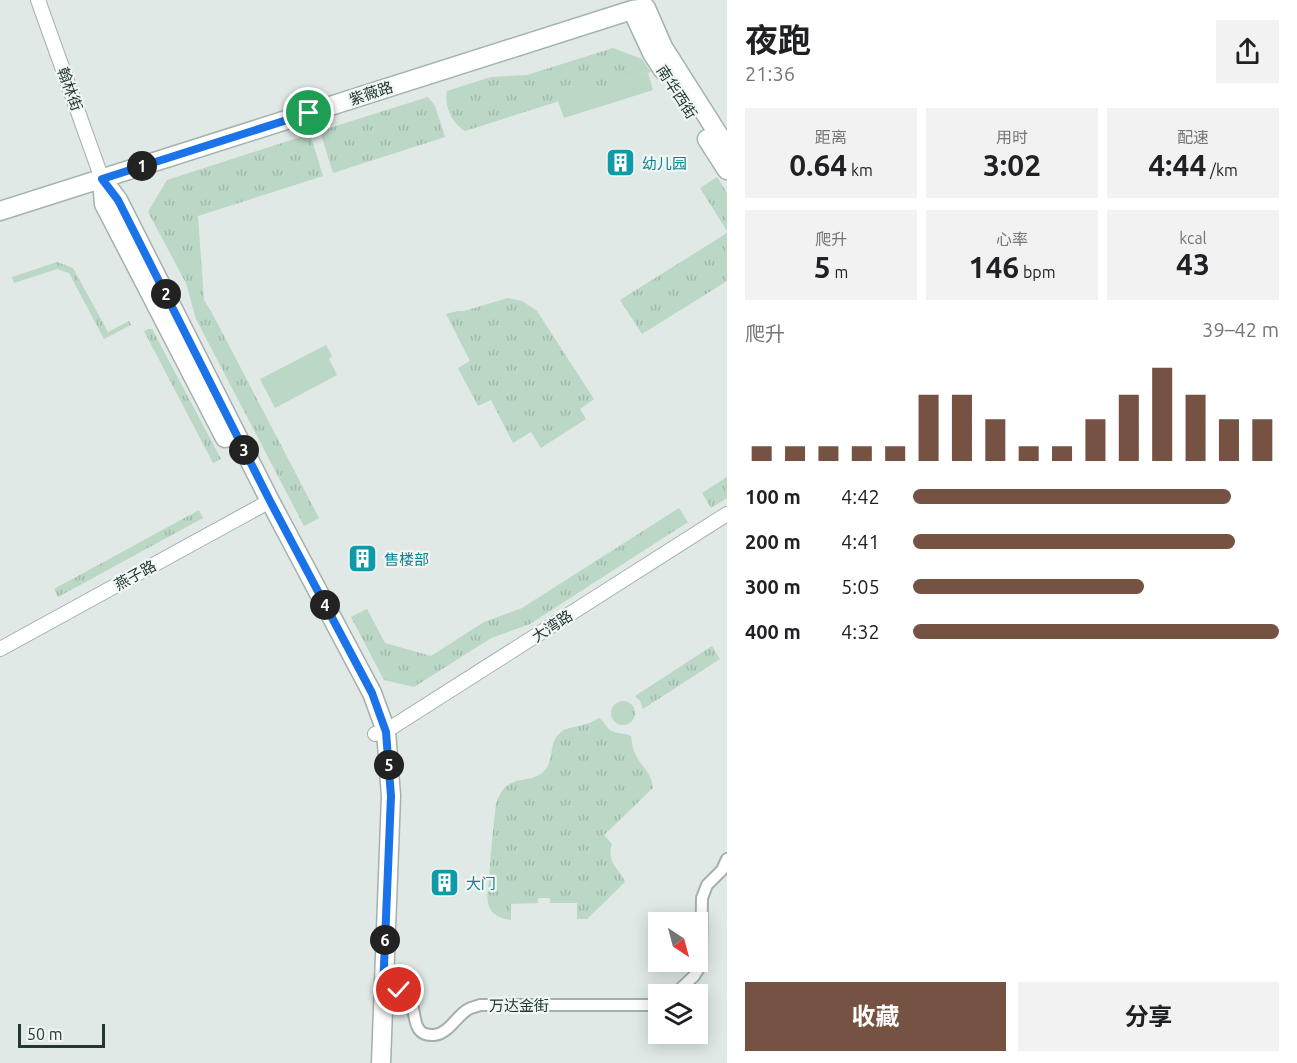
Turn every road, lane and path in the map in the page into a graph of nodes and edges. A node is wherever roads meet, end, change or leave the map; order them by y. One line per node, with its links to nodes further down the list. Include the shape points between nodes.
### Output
1 (38, 0): 5 (street, 翰林街)
2 (637, 6): 3 (street, 南华西街, via 646,8 663,47); 4 (street, 南华西街, via 652,53); 5 (street, 紫薇路)
3 (727, 148)
4 (727, 170)
5 (102, 179): 6 (street, 紫薇路); 7 (street, 翰林街, via 118,200)
6 (0, 211)
7 (265, 504): 9 (street, 燕子路); 10 (street, 翰林街, via 372,693)
8 (727, 514): 10 (street, 大湾路)
9 (0, 650)
10 (381, 733): 13 (street, 翰林街, via 391,796); 15 (street, 翰林街, via 377,740 382,806)
11 (727, 860): 12 (street, via 706,885 702,898 701,965)
12 (686, 984)
13 (383, 990): 14 (street, 万达金街, via 399,990 408,996 416,1025 432,1035 446,1030 469,1009 480,1005); 16 (street, 翰林街)
14 (648, 1005)
15 (370, 1063)
16 (381, 1063)

